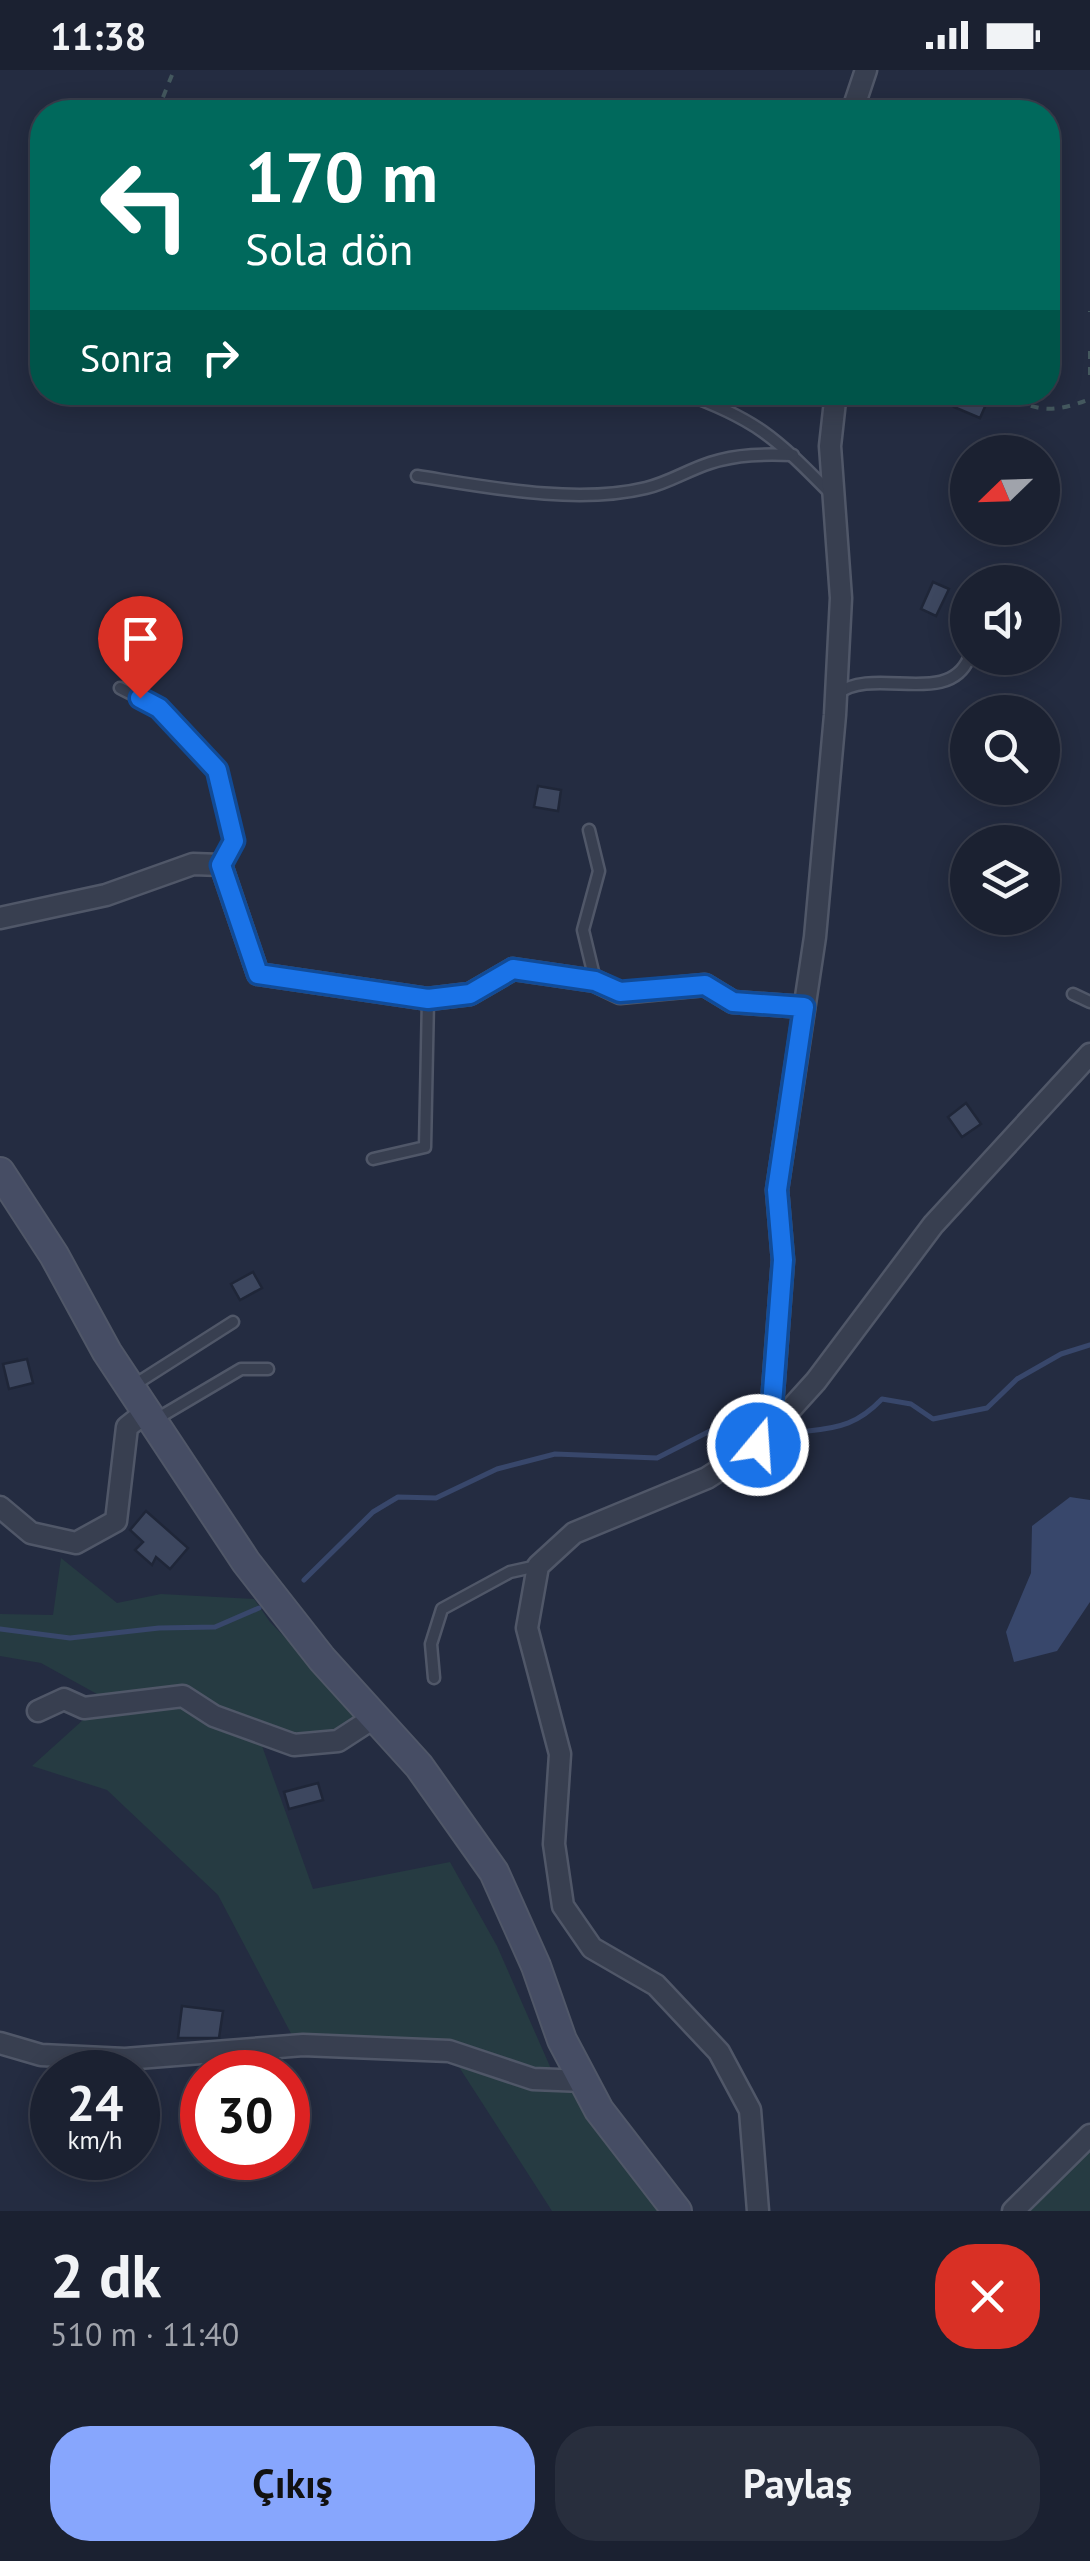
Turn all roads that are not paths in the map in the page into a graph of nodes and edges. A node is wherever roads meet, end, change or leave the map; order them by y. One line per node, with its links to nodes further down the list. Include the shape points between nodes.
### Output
1 (866, 70): 2 (street)
2 (856, 100)
3 (712, 405): 5 (lane, via 773,434)
4 (835, 405): 7 (street)
5 (793, 455): 6 (lane, via 750,454 646,488 599,492 506,493); 7 (lane)
6 (418, 476)
7 (835, 497): 10 (street)
8 (958, 675): 10 (lane, via 933,684 850,683)
9 (120, 688): 12 (lane, via 159,708 217,770 234,841)
10 (836, 695): 18 (street, via 826,845)
11 (589, 830): 14 (lane, via 598,871 582,930)
12 (221, 865): 13 (street, via 193,864 106,895); 16 (street, via 258,974)
13 (0, 918)
14 (595, 981): 16 (street, via 513,969 470,994); 18 (street, via 620,992 705,985 733,1002)
15 (1073, 994): 17 (lane)
16 (428, 999): 20 (lane, via 425,1148)
17 (1090, 1002)
18 (804, 1007): 26 (street, via 777,1190 783,1260)
19 (1090, 1054): 26 (street, via 932,1225 816,1381)
20 (374, 1159)
21 (0, 1172): 24 (street)
22 (233, 1322): 24 (lane)
23 (268, 1369): 25 (lane, via 241,1369)
24 (130, 1388): 25 (street)
25 (150, 1417): 27 (street, via 128,1427 116,1520 76,1543 31,1533); 31 (street, via 246,1562)
26 (770, 1431): 28 (street, via 708,1478 574,1533)
27 (0, 1507)
28 (538, 1566): 29 (lane, via 510,1572 442,1609 431,1644); 36 (street, via 527,1628 560,1754 554,1844 563,1906 592,1948 656,1985 720,2052 750,2110)
29 (434, 1678)
30 (38, 1711): 31 (street, via 64,1699 84,1708 183,1696 214,1716 294,1745 338,1742)
31 (375, 1717): 33 (street, via 419,1766 494,1872)
32 (0, 2043): 33 (street, via 41,2055 125,2060 303,2045 449,2051 533,2079)
33 (584, 2080): 35 (street)
34 (1090, 2135): 37 (street)
35 (678, 2211)
36 (758, 2211)
37 (1013, 2211)

